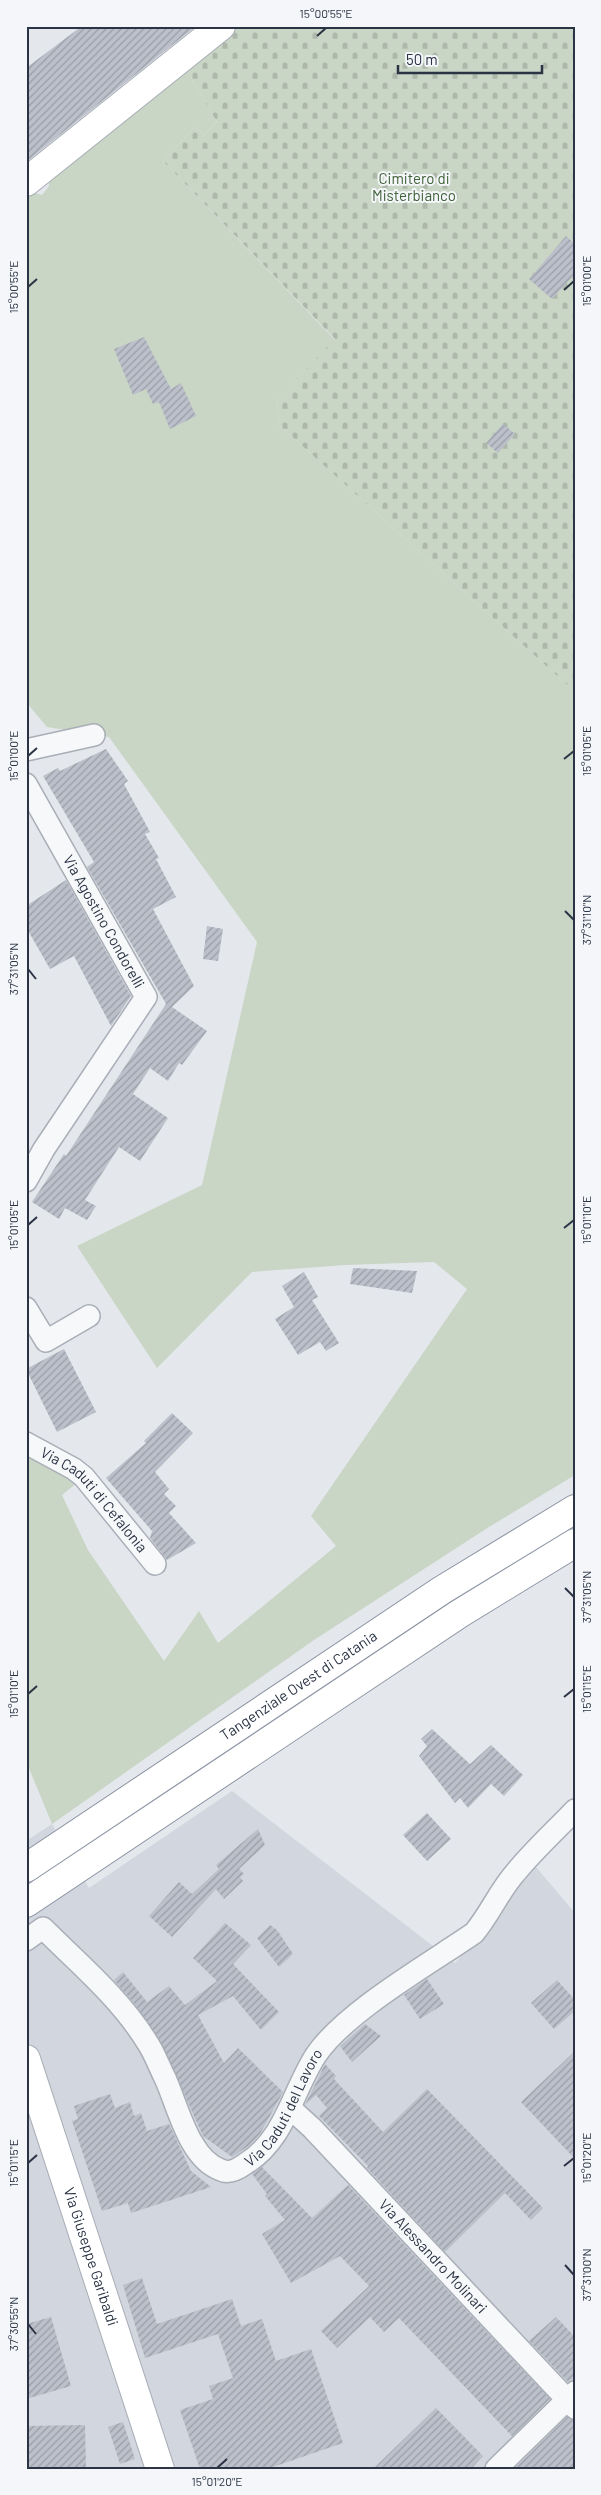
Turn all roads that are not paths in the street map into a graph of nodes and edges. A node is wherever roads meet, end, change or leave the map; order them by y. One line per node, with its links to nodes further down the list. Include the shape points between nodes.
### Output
1 (221, 26): 2 (main road)
2 (26, 182)
3 (94, 735): 4 (street)
4 (26, 750)
5 (26, 784): 6 (street, Via Agostino Condorelli, via 146,998)
6 (26, 1181)
7 (26, 1308): 8 (street, via 46,1341)
8 (89, 1316)
9 (26, 1444): 12 (street, Via Caduti di Cefalonia, via 84,1477)
10 (575, 1509): 14 (main road, Tangenziale Ovest di Catania, via 442,1590)
11 (575, 1543): 15 (main road, Tangenziale Ovest di Catania, via 460,1614)
12 (156, 1564)
13 (575, 1810): 18 (street, Via Caduti del Lavoro, via 515,1873 474,1933 351,2019 317,2055)
14 (26, 1868)
15 (30, 1903): 16 (street, Via Caduti del Lavoro)
16 (34, 1934): 18 (street, Via Caduti del Lavoro, via 119,2004 148,2042 192,2142 207,2161 221,2171 236,2170 255,2159 272,2141)
17 (26, 2059): 20 (main road, Via Giuseppe Garibaldi)
18 (290, 2108): 19 (street, Via Alessandro Molinari)
19 (572, 2400): 21 (street)
20 (155, 2464)
21 (496, 2469)

